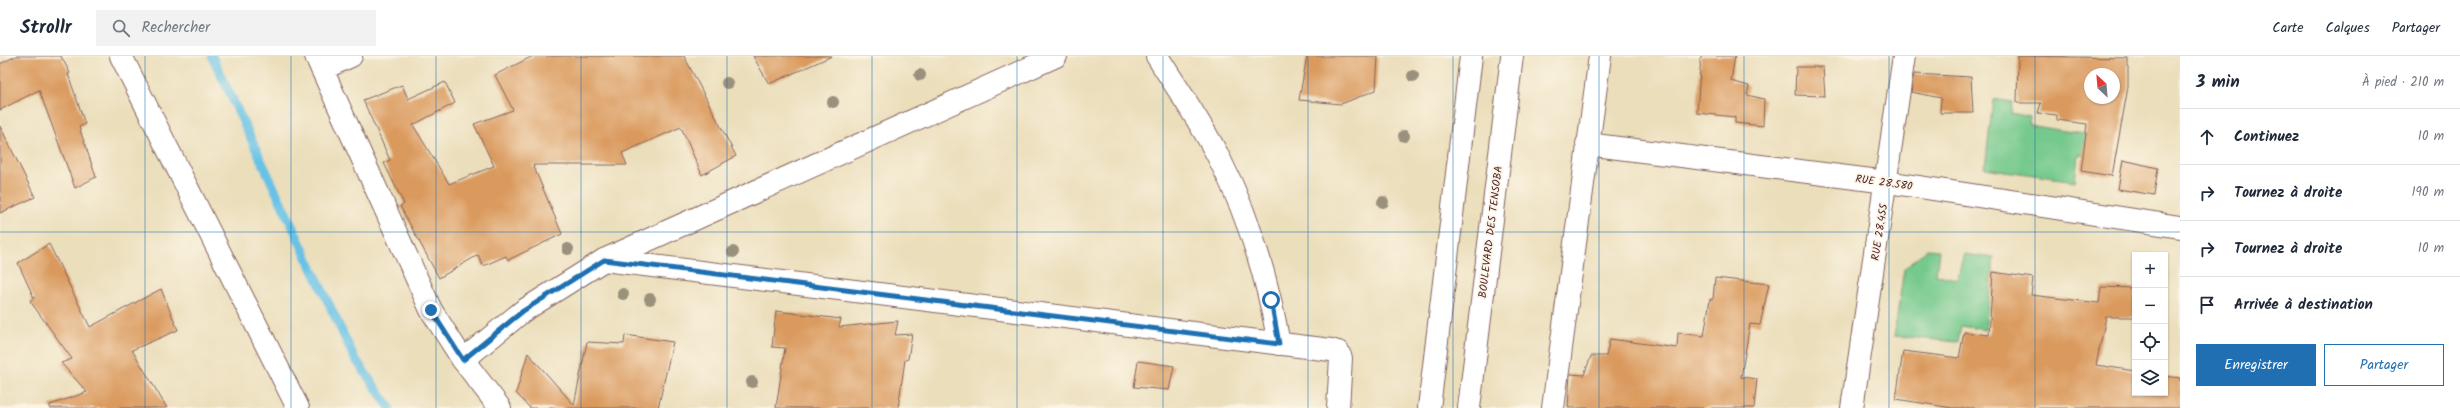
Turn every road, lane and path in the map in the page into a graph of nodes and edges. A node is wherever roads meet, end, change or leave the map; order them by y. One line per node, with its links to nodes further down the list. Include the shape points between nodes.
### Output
1 (121, 56): 16 (street)
2 (350, 56): 9 (street)
3 (1056, 56): 13 (street)
4 (1157, 56): 14 (street, via 1220,159 1241,207 1271,300)
5 (1471, 56): 19 (street)
6 (1512, 56): 20 (street, BOULEVARD DES TENSOBA)
7 (1600, 56): 10 (street)
8 (1904, 56): 11 (street, RUE 28.455)
9 (319, 63): 15 (street, via 431,310)
10 (1587, 144): 11 (street, RUE 28.580); 21 (street)
11 (1887, 182): 12 (street, RUE 28.580); 22 (street, RUE 28.455)
12 (2180, 227)
13 (604, 260): 14 (street); 15 (street, via 523,311)
14 (1279, 344): 18 (street, via 1338,352 1341,358)
15 (463, 360): 17 (street)
16 (295, 407)
17 (500, 408)
18 (1338, 408)
19 (1429, 408)
20 (1469, 408)
21 (1552, 408)
22 (1852, 408)

